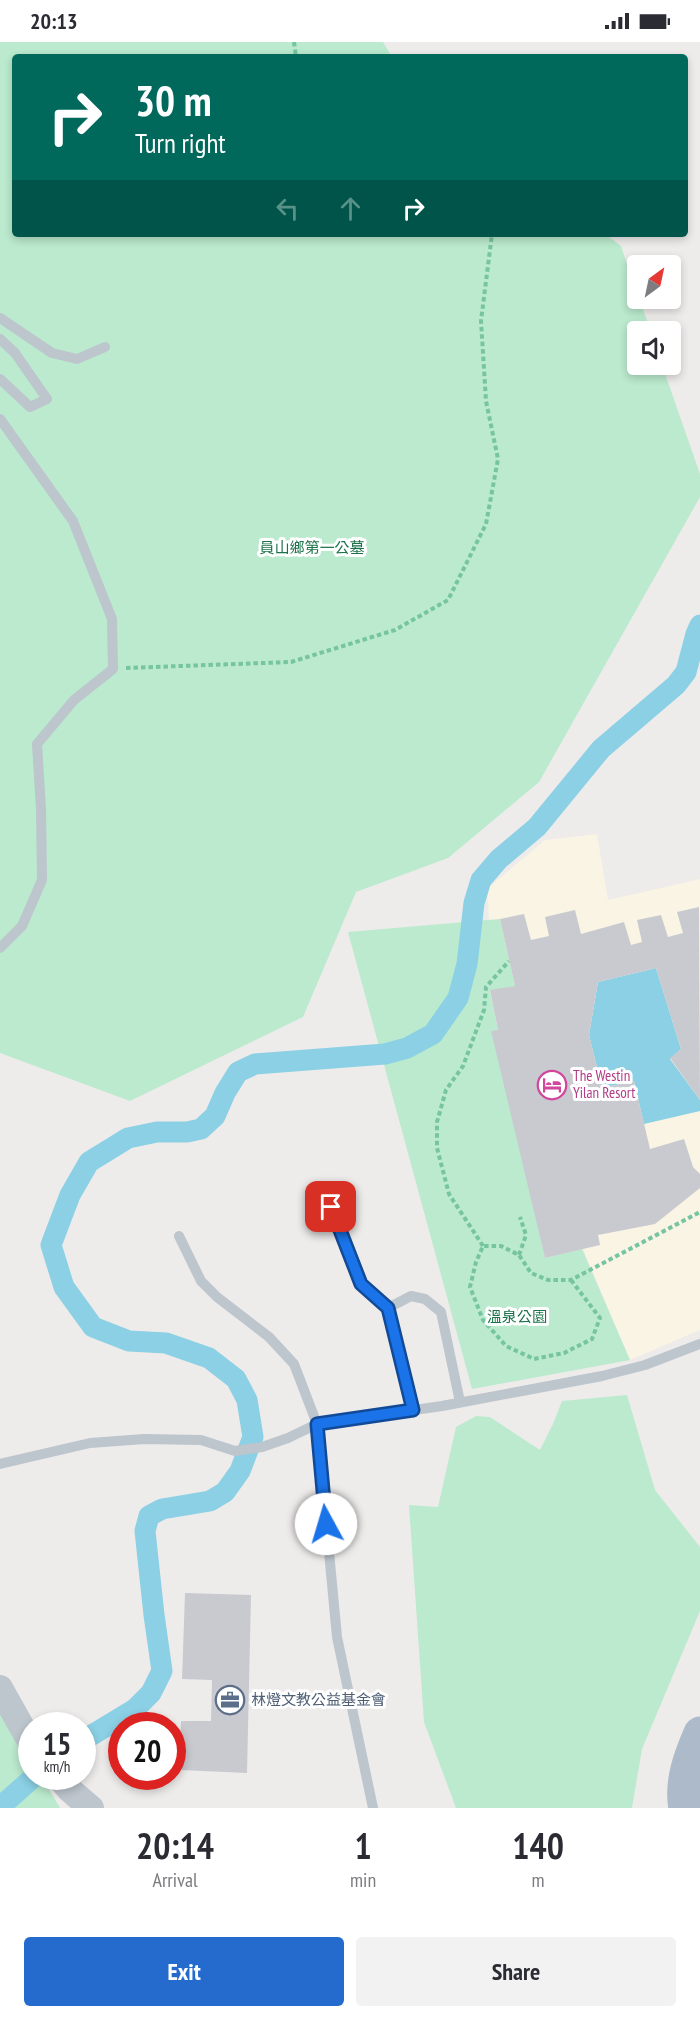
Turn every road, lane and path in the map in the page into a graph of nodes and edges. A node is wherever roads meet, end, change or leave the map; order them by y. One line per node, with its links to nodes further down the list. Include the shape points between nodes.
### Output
1 (492, 237): 7 (path, via 481,321 486,401 498,459 486,524 448,600 395,630 291,662)
2 (0, 318): 4 (lane, via 52,352 77,359)
3 (0, 339): 5 (lane, via 15,353 46,399 30,408)
4 (105, 347)
5 (0, 380)
6 (0, 419): 7 (lane, via 73,521 112,619)
7 (113, 669): 8 (lane, via 74,700 37,744 42,880 22,926)
8 (0, 948)
9 (509, 961): 14 (path, via 486,987 484,1010 463,1066 446,1090 437,1122 437,1148 449,1194)
10 (331, 1207): 17 (lane, via 361,1284)
11 (700, 1212): 16 (path)
12 (520, 1217): 15 (path, via 526,1235)
13 (178, 1236): 21 (lane, via 201,1281 269,1337 294,1364)
14 (483, 1246): 15 (path, via 501,1246); 16 (path, via 470,1287 483,1320 506,1346 534,1359 564,1353 592,1339 600,1318)
15 (519, 1255): 16 (path, via 531,1274 548,1280)
16 (571, 1280)
17 (388, 1308): 19 (lane, via 411,1296 425,1299 441,1312); 20 (lane)
18 (700, 1344): 19 (lane, via 602,1376)
19 (460, 1402): 20 (lane)
20 (413, 1410): 21 (lane)
21 (317, 1424): 22 (lane, via 262,1448 235,1451 201,1440 144,1439 90,1443); 28 (lane, via 337,1637)
22 (0, 1464)
23 (0, 1688): 24 (street)
24 (18, 1722)
25 (699, 1736): 29 (main road, via 687,1762)
26 (72, 1790): 27 (street)
27 (91, 1808)
28 (373, 1808)
29 (685, 1808)

